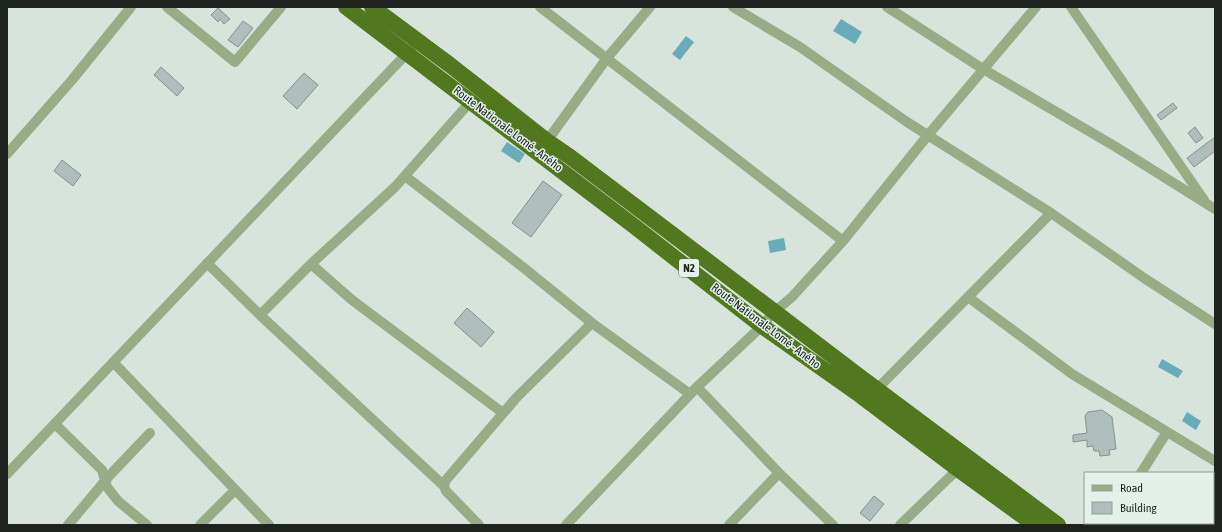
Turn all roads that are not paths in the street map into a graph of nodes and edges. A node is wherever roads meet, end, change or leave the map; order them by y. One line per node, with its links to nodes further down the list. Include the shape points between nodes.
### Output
1 (131, 7): 18 (street)
2 (167, 7): 3 (street, via 236,62)
3 (281, 7)
4 (346, 7): 12 (highway, Route Nationale Lomé - Aného / N2)
5 (372, 7): 12 (highway, Route Nationale Lomé - Aného / N2)
6 (540, 7): 13 (street)
7 (650, 7): 13 (street)
8 (734, 7): 16 (street, via 800,48)
9 (887, 7): 14 (street)
10 (1036, 7): 14 (street)
11 (1071, 7): 20 (street)
12 (413, 47): 15 (highway, Route Nationale Lomé - Aného / N2); 17 (highway, Route Nationale Lomé - Aného / N2); 23 (street)
13 (606, 58): 17 (street); 22 (street)
14 (984, 69): 16 (street); 20 (street)
15 (471, 101): 19 (street); 30 (highway, Route Nationale Lomé - Aného / N2)
16 (928, 135): 21 (street); 22 (street)
17 (547, 141): 26 (highway, Route Nationale Lomé - Aného / N2)
18 (7, 154)
19 (405, 176): 24 (street); 28 (street)
20 (1211, 206)
21 (1051, 213): 25 (street); 29 (street)
22 (843, 241): 26 (street, via 792,297)
23 (207, 263): 27 (street); 31 (street)
24 (311, 264): 27 (street); 34 (street, via 352,300)
25 (968, 297): 32 (street); 36 (street, via 1072,374)
26 (774, 312): 30 (street); 32 (highway, Route Nationale Lomé - Aného / N2)
27 (260, 315): 44 (street)
28 (592, 322): 33 (street); 34 (street)
29 (1215, 324)
30 (762, 326): 33 (street); 39 (highway, Route Nationale Lomé - Aného / N2, via 860,395)
31 (113, 362): 35 (street); 45 (street)
32 (877, 389): 56 (highway, Route Nationale Lomé - Aného / N2)
33 (693, 391): 41 (street); 51 (street)
34 (503, 413): 44 (street, via 446,480)
35 (55, 424): 42 (street); 43 (street, via 100,468)
36 (1167, 432): 38 (street); 40 (street)
37 (150, 433): 43 (street)
38 (1215, 461)
39 (958, 469): 54 (street); 55 (highway, Route Nationale Lomé - Aného / N2)
40 (1142, 472)
41 (779, 473): 52 (street); 53 (street)
42 (7, 474)
43 (106, 481): 46 (street); 47 (street, via 118,501)
44 (444, 486): 50 (street)
45 (235, 490): 48 (street); 49 (street)
46 (68, 525)
47 (147, 525)
48 (200, 525)
49 (269, 525)
50 (480, 525)
51 (566, 525)
52 (729, 525)
53 (833, 525)
54 (900, 525)
55 (1035, 525)
56 (1058, 525)

